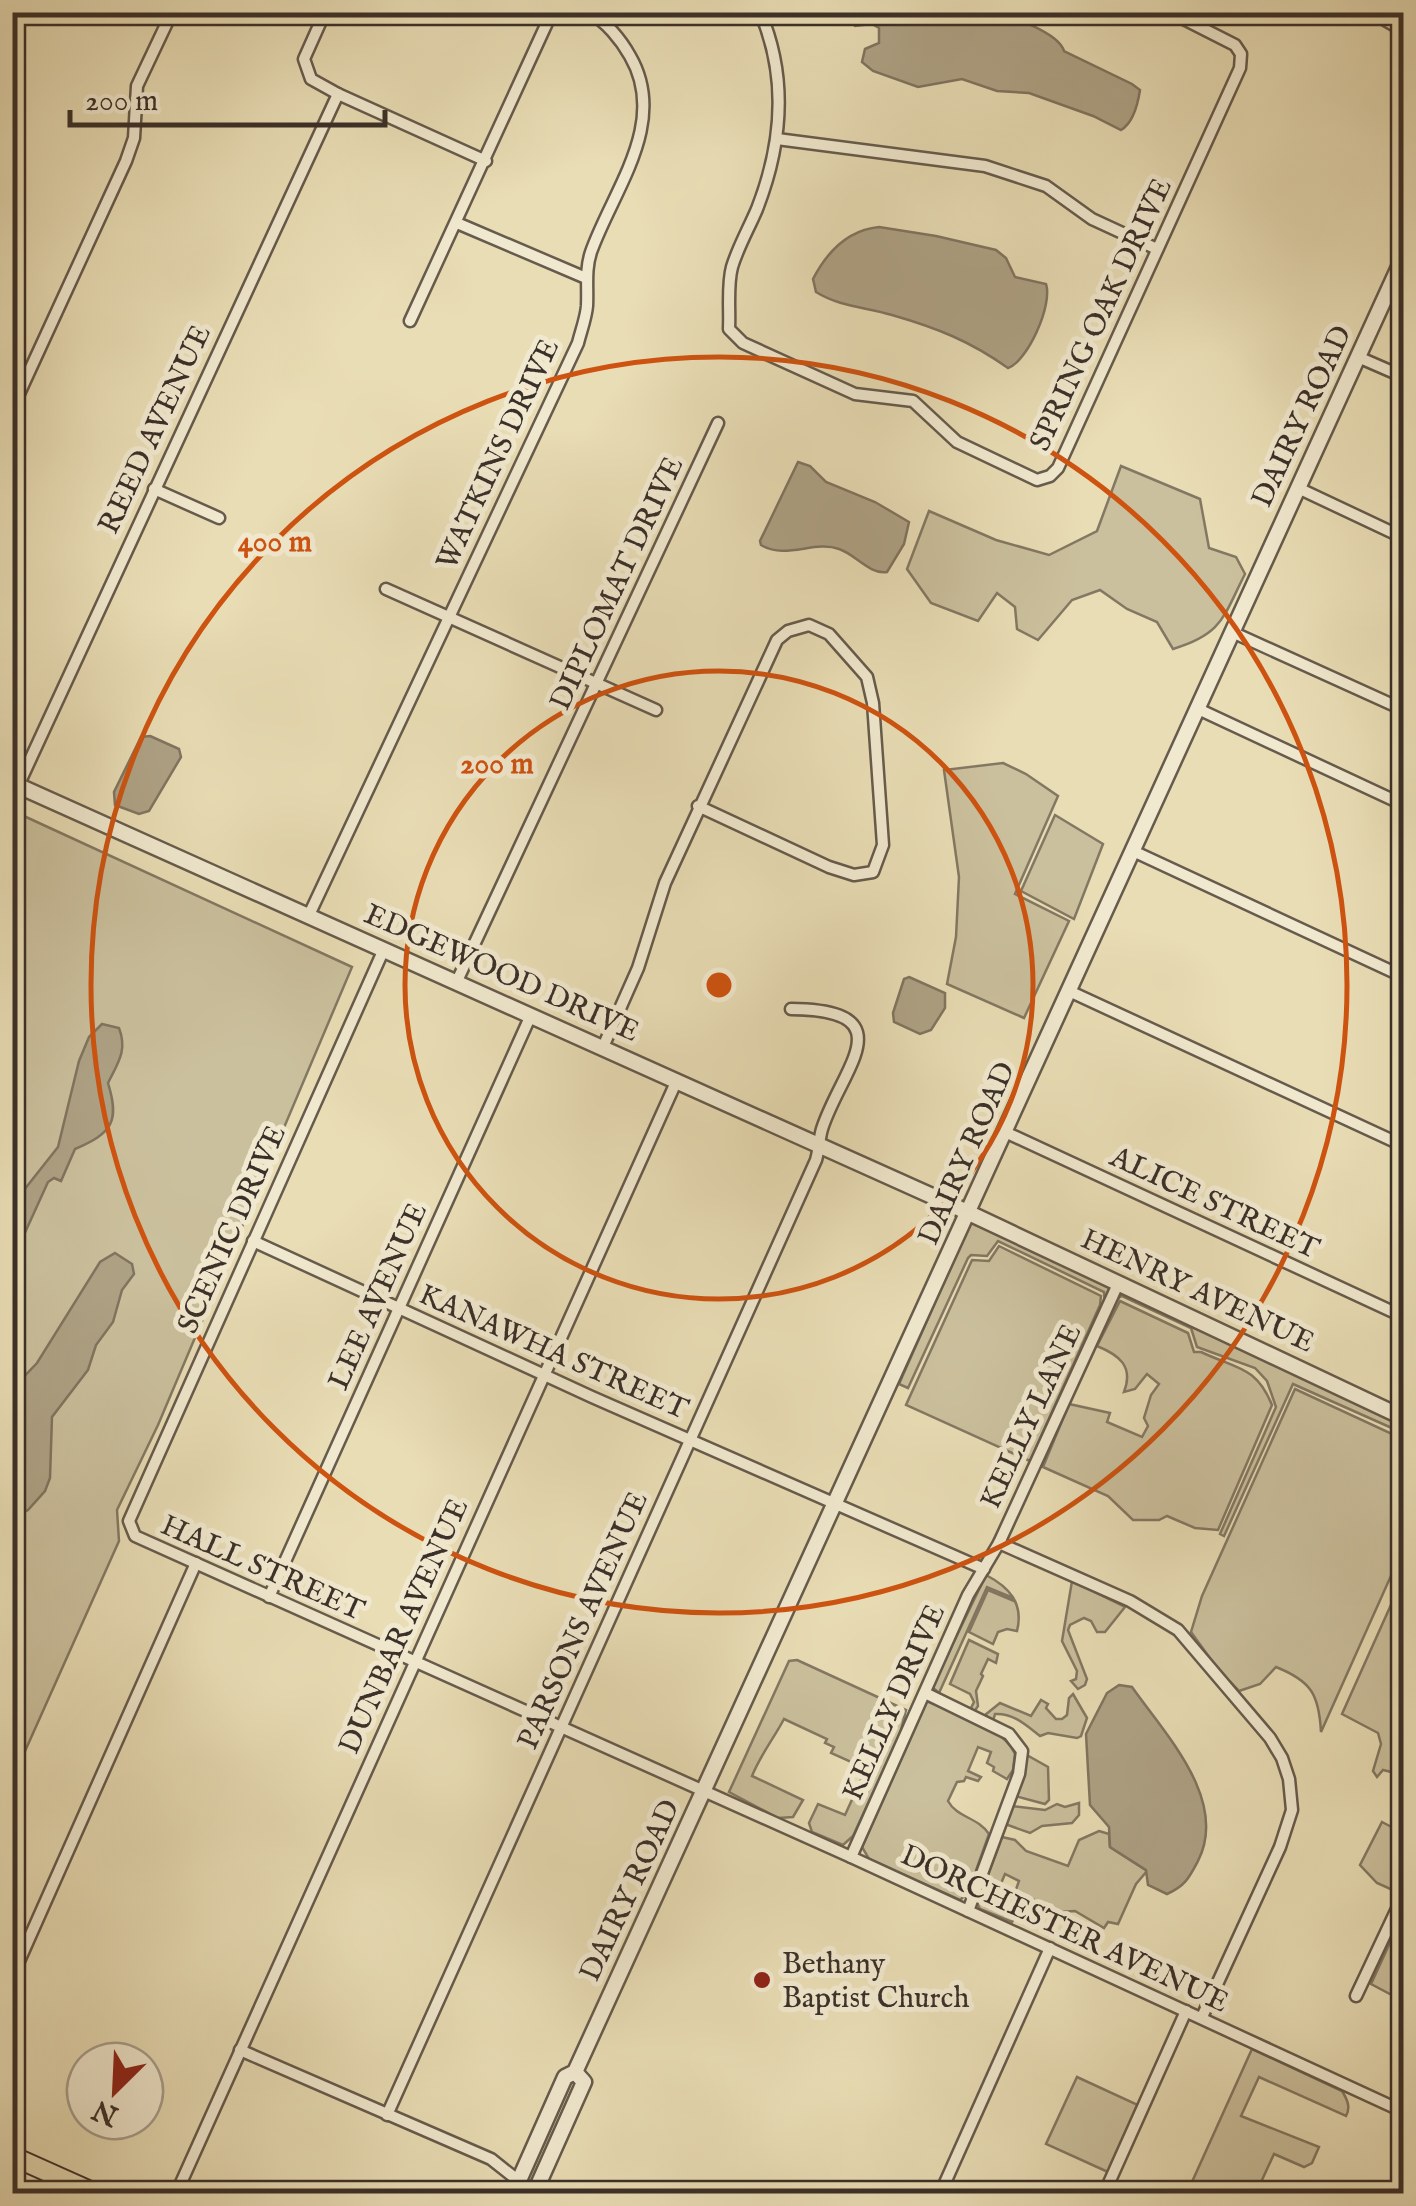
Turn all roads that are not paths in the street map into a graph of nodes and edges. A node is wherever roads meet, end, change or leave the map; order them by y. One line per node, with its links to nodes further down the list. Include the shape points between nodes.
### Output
1 (26, 12): 9 (street)
2 (172, 12): 21 (street, via 136,86 126,161)
3 (325, 12): 11 (street, via 304,58 312,79)
4 (552, 12): 13 (street)
5 (588, 12): 17 (street, WATKINS DRIVE, via 622,41 645,97 640,141 590,254)
6 (760, 12): 12 (street, SPRING OAK DRIVE, via 774,56)
7 (1170, 12): 15 (street, SPRING OAK DRIVE, via 1236,45 1240,68)
8 (1371, 12): 10 (street)
9 (14, 29)
10 (1404, 31)
11 (338, 94): 13 (street); 24 (street, REED AVENUE)
12 (778, 139): 15 (street, via 1018,174); 15 (street, SPRING OAK DRIVE, via 732,269 729,329 743,344 855,394 912,400 956,442 1037,480 1058,468)
13 (486, 161): 14 (street)
14 (458, 224): 17 (street); 18 (street)
15 (1158, 249)
16 (1403, 259): 19 (street, DAIRY ROAD)
17 (586, 278): 28 (street, WATKINS DRIVE, via 578,343)
18 (410, 321)
19 (1358, 357): 20 (street); 23 (street, DAIRY ROAD)
20 (1404, 377)
21 (12, 410)
22 (718, 424): 30 (street, DIPLOMAT DRIVE)
23 (1298, 488): 26 (street); 29 (street, DAIRY ROAD)
24 (154, 489): 25 (street); 34 (street, REED AVENUE)
25 (220, 518)
26 (1404, 538)
27 (386, 589): 28 (street)
28 (448, 618): 30 (street); 38 (street, WATKINS DRIVE)
29 (1232, 632): 31 (street, DAIRY ROAD); 33 (street)
30 (596, 683): 32 (street); 41 (street, DIPLOMAT DRIVE)
31 (1196, 708): 35 (street); 37 (street, DAIRY ROAD)
32 (656, 710)
33 (1404, 710)
34 (16, 785): 38 (street, EDGEWOOD DRIVE)
35 (1404, 805)
36 (698, 806): 36 (street, via 830,866 873,872 883,845 872,703 867,677 829,634 809,626 778,640); 45 (street)
37 (1133, 850): 40 (street); 42 (street, DAIRY ROAD)
38 (308, 915): 39 (street, EDGEWOOD DRIVE)
39 (384, 949): 41 (street, EDGEWOOD DRIVE); 51 (street, SCENIC DRIVE)
40 (1404, 978)
41 (457, 981): 44 (street, EDGEWOOD DRIVE)
42 (1069, 991): 47 (street, DAIRY ROAD); 49 (street)
43 (791, 1009): 48 (street, PARSONS AVENUE, via 840,1017 859,1034 859,1050)
44 (531, 1015): 45 (street, EDGEWOOD DRIVE); 53 (street, LEE AVENUE)
45 (604, 1047): 46 (street, EDGEWOOD DRIVE)
46 (677, 1080): 48 (street, EDGEWOOD DRIVE); 55 (street, DUNBAR AVENUE)
47 (1005, 1132): 50 (street, DAIRY ROAD); 54 (street, ALICE STREET)
48 (820, 1146): 50 (street, EDGEWOOD DRIVE); 57 (street, PARSONS AVENUE)
49 (1404, 1146)
50 (969, 1213): 52 (street, HENRY AVENUE); 58 (street, DAIRY ROAD)
51 (253, 1242): 53 (street, KANAWHA STREET); 59 (street, SCENIC DRIVE)
52 (1118, 1284): 56 (street, HENRY AVENUE); 60 (street, KELLY LANE)
53 (399, 1308): 55 (street, KANAWHA STREET); 63 (street, LEE AVENUE)
54 (1404, 1317)
55 (544, 1375): 57 (street, KANAWHA STREET); 64 (street, DUNBAR AVENUE)
56 (1404, 1418)
57 (690, 1440): 58 (street, KANAWHA STREET); 66 (street, PARSONS AVENUE)
58 (835, 1505): 62 (street, KANAWHA STREET); 67 (street, DAIRY ROAD)
59 (130, 1531): 61 (street, HALL STREET)
60 (998, 1543): 62 (street, KELLY LANE); 75 (street, via 1178,1630 1282,1758 1292,1810)
61 (196, 1563): 63 (street, HALL STREET); 72 (street)
62 (984, 1568): 65 (street, KELLY DRIVE)
63 (269, 1598): 64 (street, HALL STREET)
64 (414, 1663): 66 (street, HALL STREET); 76 (street, DUNBAR AVENUE)
65 (925, 1693): 68 (street, KELLY DRIVE); 70 (street, via 1009,1734 1022,1750)
66 (561, 1728): 67 (street, HALL STREET); 79 (street, PARSONS AVENUE)
67 (705, 1792): 68 (street, DORCHESTER AVENUE); 77 (street, DAIRY ROAD)
68 (851, 1857): 70 (street, DORCHESTER AVENUE)
69 (1404, 1894): 73 (street)
70 (968, 1911): 71 (street, DORCHESTER AVENUE)
71 (1050, 1948): 74 (street, DORCHESTER AVENUE); 87 (street)
72 (12, 1976)
73 (1356, 1996)
74 (1186, 2010): 75 (street, DORCHESTER AVENUE); 88 (street)
75 (1202, 2017): 78 (street, DORCHESTER AVENUE)
76 (240, 2050): 79 (street); 86 (street, DUNBAR AVENUE)
77 (575, 2072): 81 (street, DAIRY ROAD, via 564,2077); 83 (street, DAIRY ROAD, via 584,2082)
78 (1404, 2112)
79 (387, 2115): 81 (street, via 491,2159)
80 (12, 2156): 85 (main road)
81 (516, 2187): 83 (street)
82 (12, 2190): 84 (main road)
83 (534, 2193)
84 (21, 2194)
85 (97, 2194)
86 (176, 2194)
87 (940, 2194)
88 (1104, 2194)

